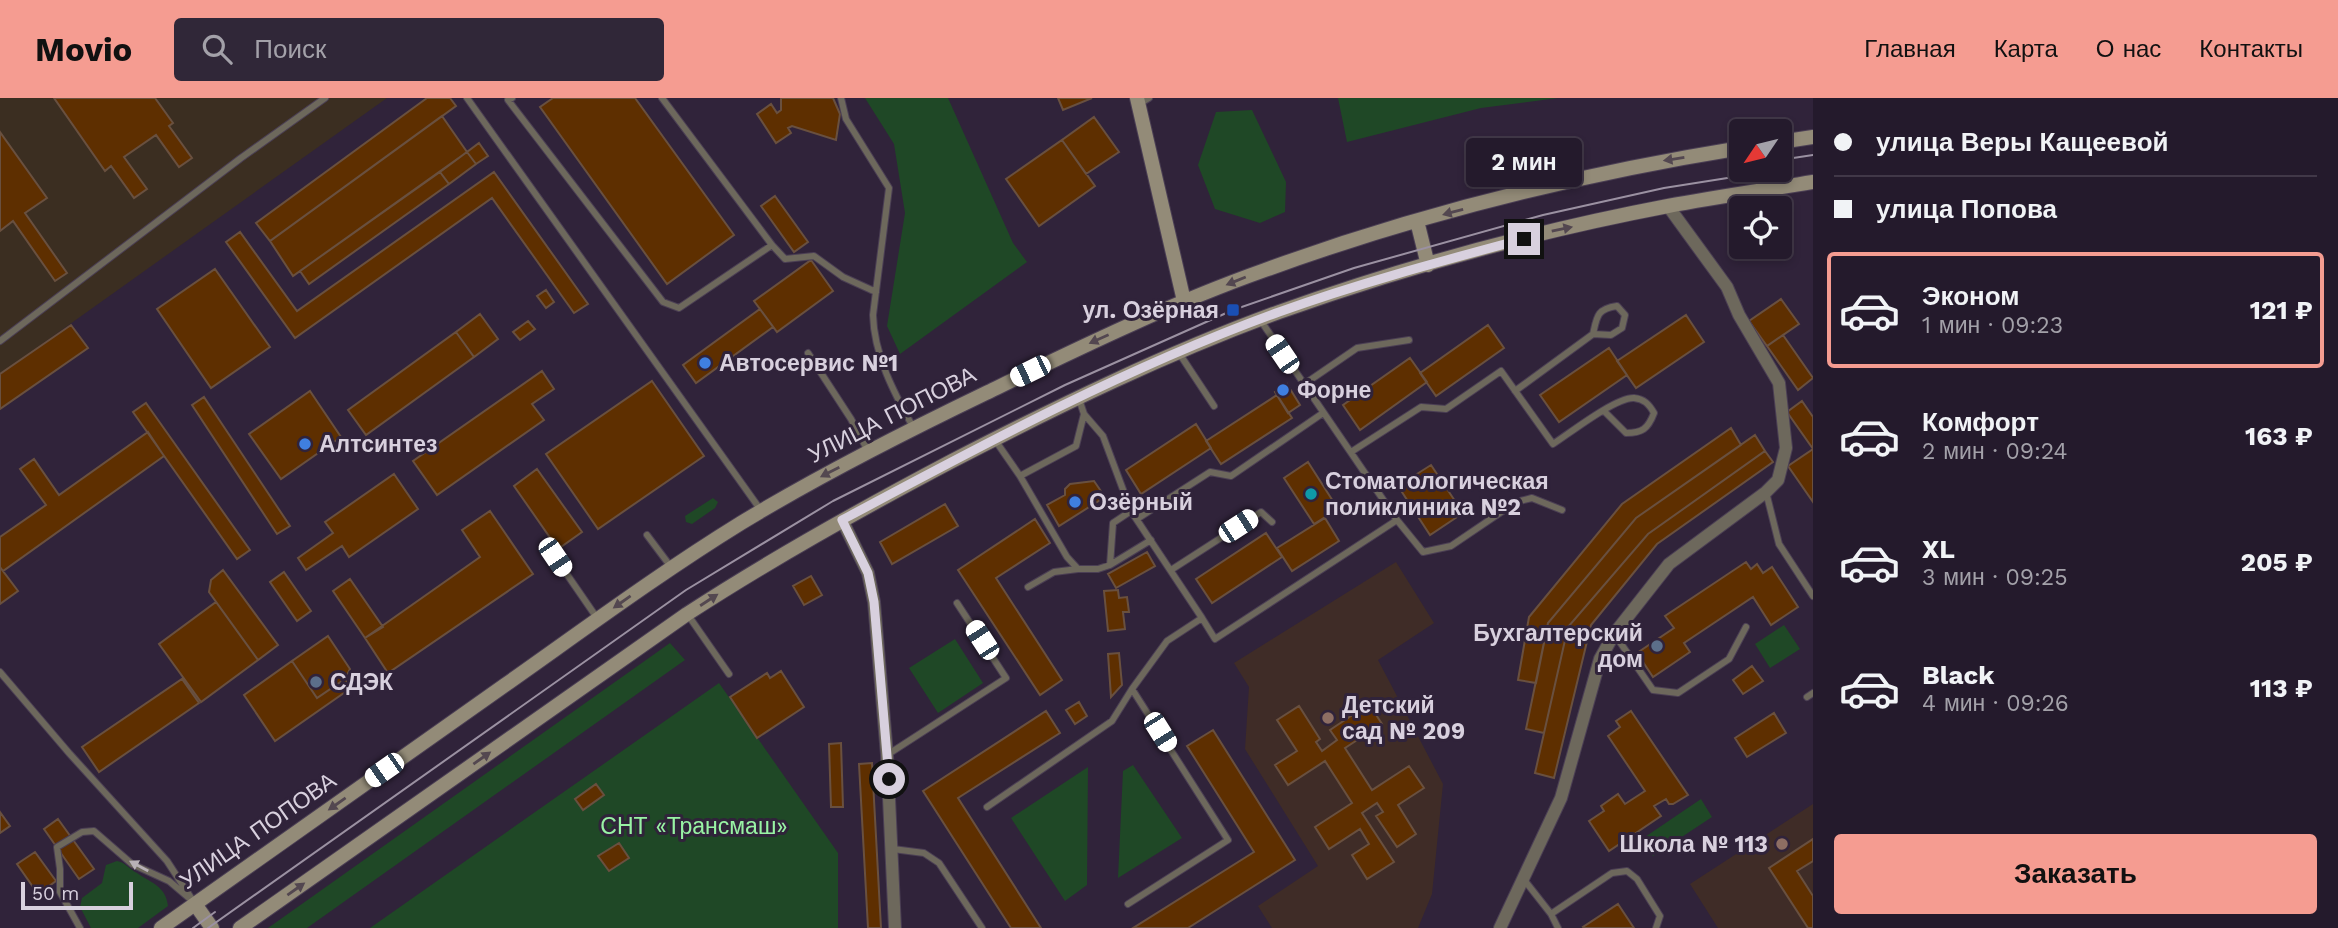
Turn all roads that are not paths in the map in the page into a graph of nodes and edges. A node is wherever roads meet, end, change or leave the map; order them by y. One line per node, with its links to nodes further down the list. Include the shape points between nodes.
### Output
1 (325, 98): 21 (lane)
2 (467, 98): 39 (lane)
3 (512, 98): 15 (lane, via 508,100 663,302 679,308)
4 (662, 98): 15 (lane)
5 (841, 98): 17 (lane, via 846,120 890,188)
6 (1142, 100): 18 (main road)
7 (1813, 137): 9 (main road)
8 (1508, 140): 12 (lane)
9 (1792, 140)
10 (1729, 150): 12 (main road, УЛИЦА ПОПОВА, one-way to 12)
11 (1813, 182): 13 (main road)
12 (1522, 193): 14 (main road, УЛИЦА ПОПОВА, one-way to 14)
13 (1668, 206): 16 (main road, one-way to 13); 37 (street, via 1727,287 1779,383 1786,448 1778,480)
14 (1417, 221): 16 (main road); 18 (main road, УЛИЦА ПОПОВА, one-way to 18, via 1264,270)
15 (772, 245): 17 (lane, via 785,259 814,256 843,277)
16 (1428, 265): 19 (main road)
17 (876, 292): 32 (lane, via 873,332 893,392)
18 (1184, 302): 32 (main road, УЛИЦА ПОПОВА, one-way to 32)
19 (1260, 320): 24 (main road); 25 (lane)
20 (1593, 334): 20 (lane, via 1611,335 1622,328 1625,315 1617,306 1605,308 1597,316); 26 (lane)
21 (0, 341)
22 (1409, 341): 25 (lane, via 1357,348)
23 (808, 353): 34 (lane)
24 (1179, 353): 27 (main road); 28 (lane)
25 (1303, 385): 30 (lane)
26 (1515, 391): 29 (lane, via 1553,444); 35 (lane, via 1501,371 1446,409 1421,407)
27 (1079, 397): 31 (lane); 33 (main road)
28 (1214, 406)
29 (1604, 411): 29 (lane, via 1624,399 1636,398 1647,402 1654,413 1649,426 1639,433 1626,433)
30 (1323, 413): 35 (lane); 41 (lane, via 1231,476 1210,472)
31 (1084, 414): 36 (lane, via 1076,446); 40 (lane, via 1102,436)
32 (914, 429): 34 (main road, УЛИЦА ПОПОВА)
33 (994, 439): 36 (lane); 42 (main road)
34 (868, 452): 39 (main road, УЛИЦА ПОПОВА, one-way to 39)
35 (1351, 452): 43 (lane)
36 (1020, 476): 50 (lane)
37 (1766, 492): 53 (lane, via 1779,544); 59 (street, via 1669,564)
38 (1562, 510): 43 (lane, via 1532,498 1516,502 1451,546 1423,552)
39 (761, 511): 49 (main road, УЛИЦА ПОПОВА)
40 (1131, 511): 41 (lane); 48 (lane, via 1113,523)
41 (1137, 519): 46 (lane)
42 (842, 520): 55 (main road, one-way to 42); 63 (street, via 868,573 874,602)
43 (1397, 520): 56 (lane, via 1215,639)
44 (1272, 522): 51 (lane, via 1261,512)
45 (648, 535): 49 (lane)
46 (1151, 540): 48 (lane); 51 (lane)
47 (555, 557): 57 (lane)
48 (1110, 565): 50 (lane)
49 (671, 567): 57 (main road, УЛИЦА ПОПОВА, one-way to 57)
50 (1078, 569): 52 (lane, via 1054,572)
51 (1171, 570): 56 (lane)
52 (1028, 587)
53 (1813, 596)
54 (957, 603): 63 (lane, via 1006,678)
55 (687, 614): 61 (lane); 73 (main road, one-way to 55)
56 (1202, 618): 62 (lane, via 1167,641)
57 (598, 619): 67 (main road, УЛИЦА ПОПОВА, one-way to 67)
58 (1746, 627): 59 (lane, via 1729,659 1678,693 1653,690)
59 (1614, 634): 66 (street, via 1600,659 1561,798)
60 (0, 672): 67 (lane, via 167,861)
61 (729, 674)
62 (1132, 689): 64 (lane, via 1112,721); 68 (lane, via 1228,840)
63 (887, 755): 65 (street)
64 (987, 807)
65 (892, 849): 74 (street); 75 (lane, via 924,853 939,863)
66 (1522, 877): 69 (lane); 76 (street)
67 (195, 904): 70 (lane, one-way to 70, via 169,881 132,864 94,831 82,832 57,847 60,892); 71 (main road, УЛИЦА ПОПОВА); 72 (main road)
68 (1128, 904)
69 (1551, 914): 77 (lane); 78 (lane, via 1612,873 1628,872 1660,916)
70 (80, 928)
71 (161, 928)
72 (212, 928)
73 (240, 928)
74 (895, 928)
75 (982, 928)
76 (1500, 928)
77 (1558, 928)
78 (1656, 928)

